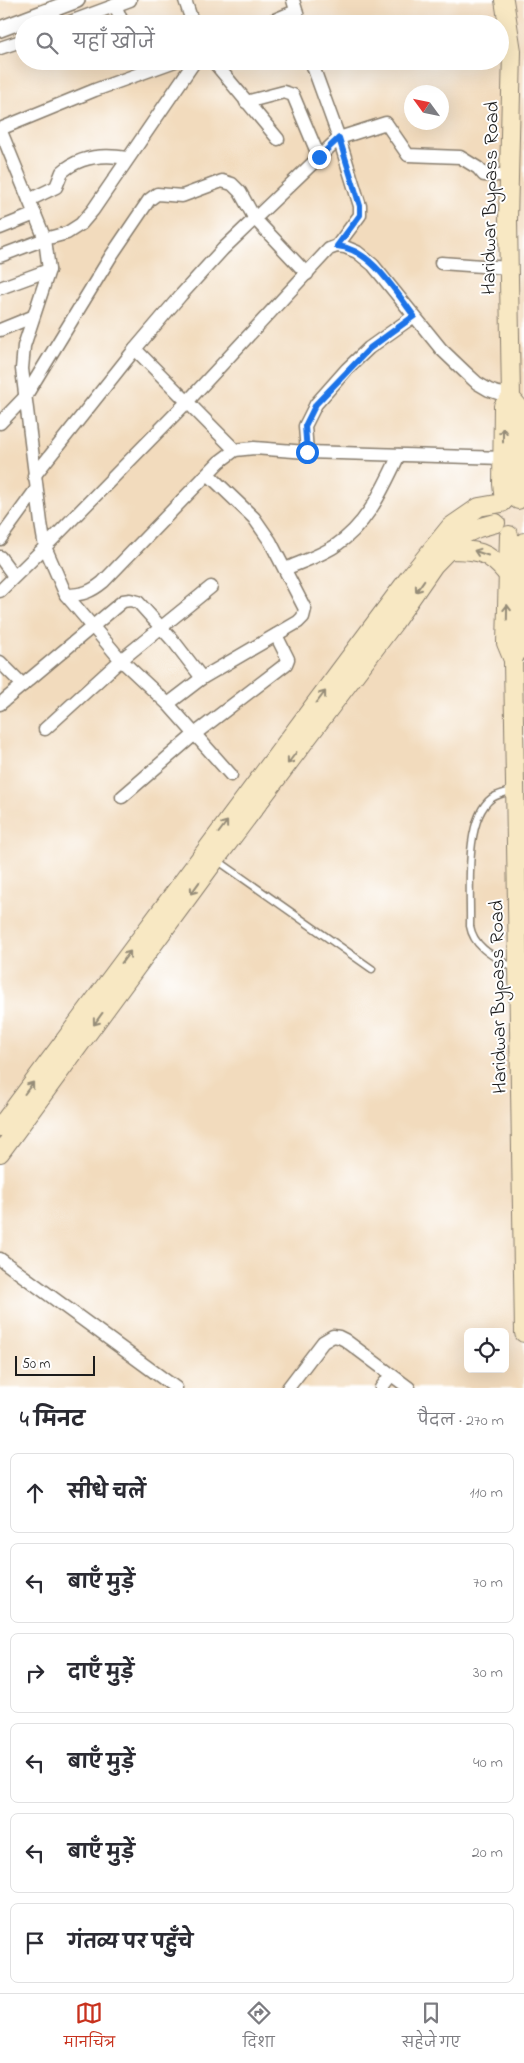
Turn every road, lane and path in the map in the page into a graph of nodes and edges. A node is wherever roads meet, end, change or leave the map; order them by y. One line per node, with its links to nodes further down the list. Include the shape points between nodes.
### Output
1 (77, 0): 7 (street)
2 (130, 0): 5 (street)
3 (184, 0): 10 (street)
4 (504, 0): 12 (main road, Haridwar Bypass Road)
5 (115, 5): 8 (street); 9 (street)
6 (294, 6): 11 (street)
7 (37, 15)
8 (89, 15)
9 (119, 15)
10 (190, 15)
11 (280, 15)
12 (506, 15)
13 (15, 23): 14 (street)
14 (0, 29)
15 (509, 32): 28 (main road, Haridwar Bypass Road, via 512,51)
16 (15, 43): 17 (street)
17 (0, 48)
18 (136, 70): 23 (street)
19 (189, 70): 27 (street)
20 (220, 70): 22 (street)
21 (314, 70): 24 (street)
22 (246, 102): 25 (street); 26 (street, via 284,92 293,95)
23 (0, 129): 29 (street)
24 (339, 138): 26 (street); 28 (street, via 386,123 408,155 460,156 484,175); 34 (street, via 360,215)
25 (278, 139)
26 (319, 157): 31 (street)
27 (127, 158): 29 (street, via 102,155 88,158 62,172 56,187); 33 (street, via 81,224 67,233)
28 (509, 175): 37 (main road, Haridwar Bypass Road)
29 (29, 200): 30 (street)
30 (35, 214): 32 (street); 33 (street)
31 (255, 219): 39 (street); 44 (street, via 181,295); 46 (street, via 240,192 232,184 222,181 182,196 157,194 149,200)
32 (0, 228)
33 (45, 239): 35 (street); 38 (street)
34 (337, 246): 39 (street, via 329,250); 41 (street, via 357,252 373,265)
35 (0, 256)
36 (441, 264): 37 (street)
37 (509, 268): 45 (main road, Haridwar Bypass Road)
38 (48, 270): 40 (street); 42 (street)
39 (307, 274): 47 (street)
40 (0, 288)
41 (414, 316): 45 (street, via 441,349 477,383 498,394); 50 (street, via 370,348 316,404 305,426)
42 (32, 318): 43 (street); 46 (street, via 24,346)
43 (0, 330)
44 (136, 348): 47 (street); 54 (street)
45 (511, 396): 52 (main road, Haridwar Bypass Road, via 518,406)
46 (25, 397): 48 (street); 54 (street)
47 (188, 401): 49 (street); 60 (street)
48 (1, 421)
49 (235, 450): 50 (street, via 254,448); 53 (street)
50 (307, 452): 51 (street)
51 (399, 455): 52 (street); 63 (street, via 376,502 350,535 333,547)
52 (515, 466): 56 (main road, Haridwar Bypass Road)
53 (208, 474): 63 (street, via 254,518); 68 (street, via 103,582 92,591)
54 (34, 476): 55 (street)
55 (35, 491): 59 (street); 60 (street)
56 (510, 498): 57 (main road, Haridwar Bypass Road, via 496,510); 87 (main road, one-way to 56, via 450,527 479,507)
57 (496, 523): 58 (main road, via 501,531); 61 (main road, via 463,535)
58 (519, 536): 64 (main road, Haridwar Bypass Road); 73 (main road, Haridwar Bypass Road, via 521,643)
59 (0, 539)
60 (45, 547): 65 (street); 68 (street)
61 (447, 550): 64 (main road, one-way to 61, via 496,560 481,551); 84 (main road, one-way to 84)
62 (0, 557): 65 (street)
63 (285, 569): 71 (street, via 305,613 298,622)
64 (507, 574): 73 (main road, Haridwar Bypass Road, one-way to 64, via 506,643)
65 (14, 576): 67 (street)
66 (211, 587): 69 (street)
67 (0, 591)
68 (66, 595): 70 (street)
69 (160, 627): 70 (street, via 138,602 130,600 124,601); 72 (street); 75 (street)
70 (94, 628): 72 (street); 76 (street)
71 (276, 635): 75 (street); 80 (street, via 288,659 286,664)
72 (121, 660): 78 (street); 79 (street)
73 (513, 660): 82 (main road, Haridwar Bypass Road)
74 (0, 662): 76 (street)
75 (202, 678): 78 (street)
76 (24, 685): 77 (street)
77 (0, 704)
78 (168, 704): 80 (street)
79 (45, 728)
80 (196, 733): 81 (street); 83 (street)
81 (231, 775)
82 (515, 790): 86 (main road, Haridwar Bypass Road); 86 (lane, via 492,798 474,824 470,926 481,947)
83 (122, 797)
84 (216, 859): 85 (lane); 88 (main road, one-way to 88)
85 (372, 969)
86 (518, 971): 90 (main road, Haridwar Bypass Road)
87 (0, 1127)
88 (0, 1154)
89 (0, 1259): 92 (street)
90 (524, 1333)
91 (391, 1374): 93 (street, via 344,1340 333,1336 323,1342); 94 (street); 95 (street)
92 (176, 1388)
93 (288, 1388)
94 (382, 1388)
95 (409, 1388)

